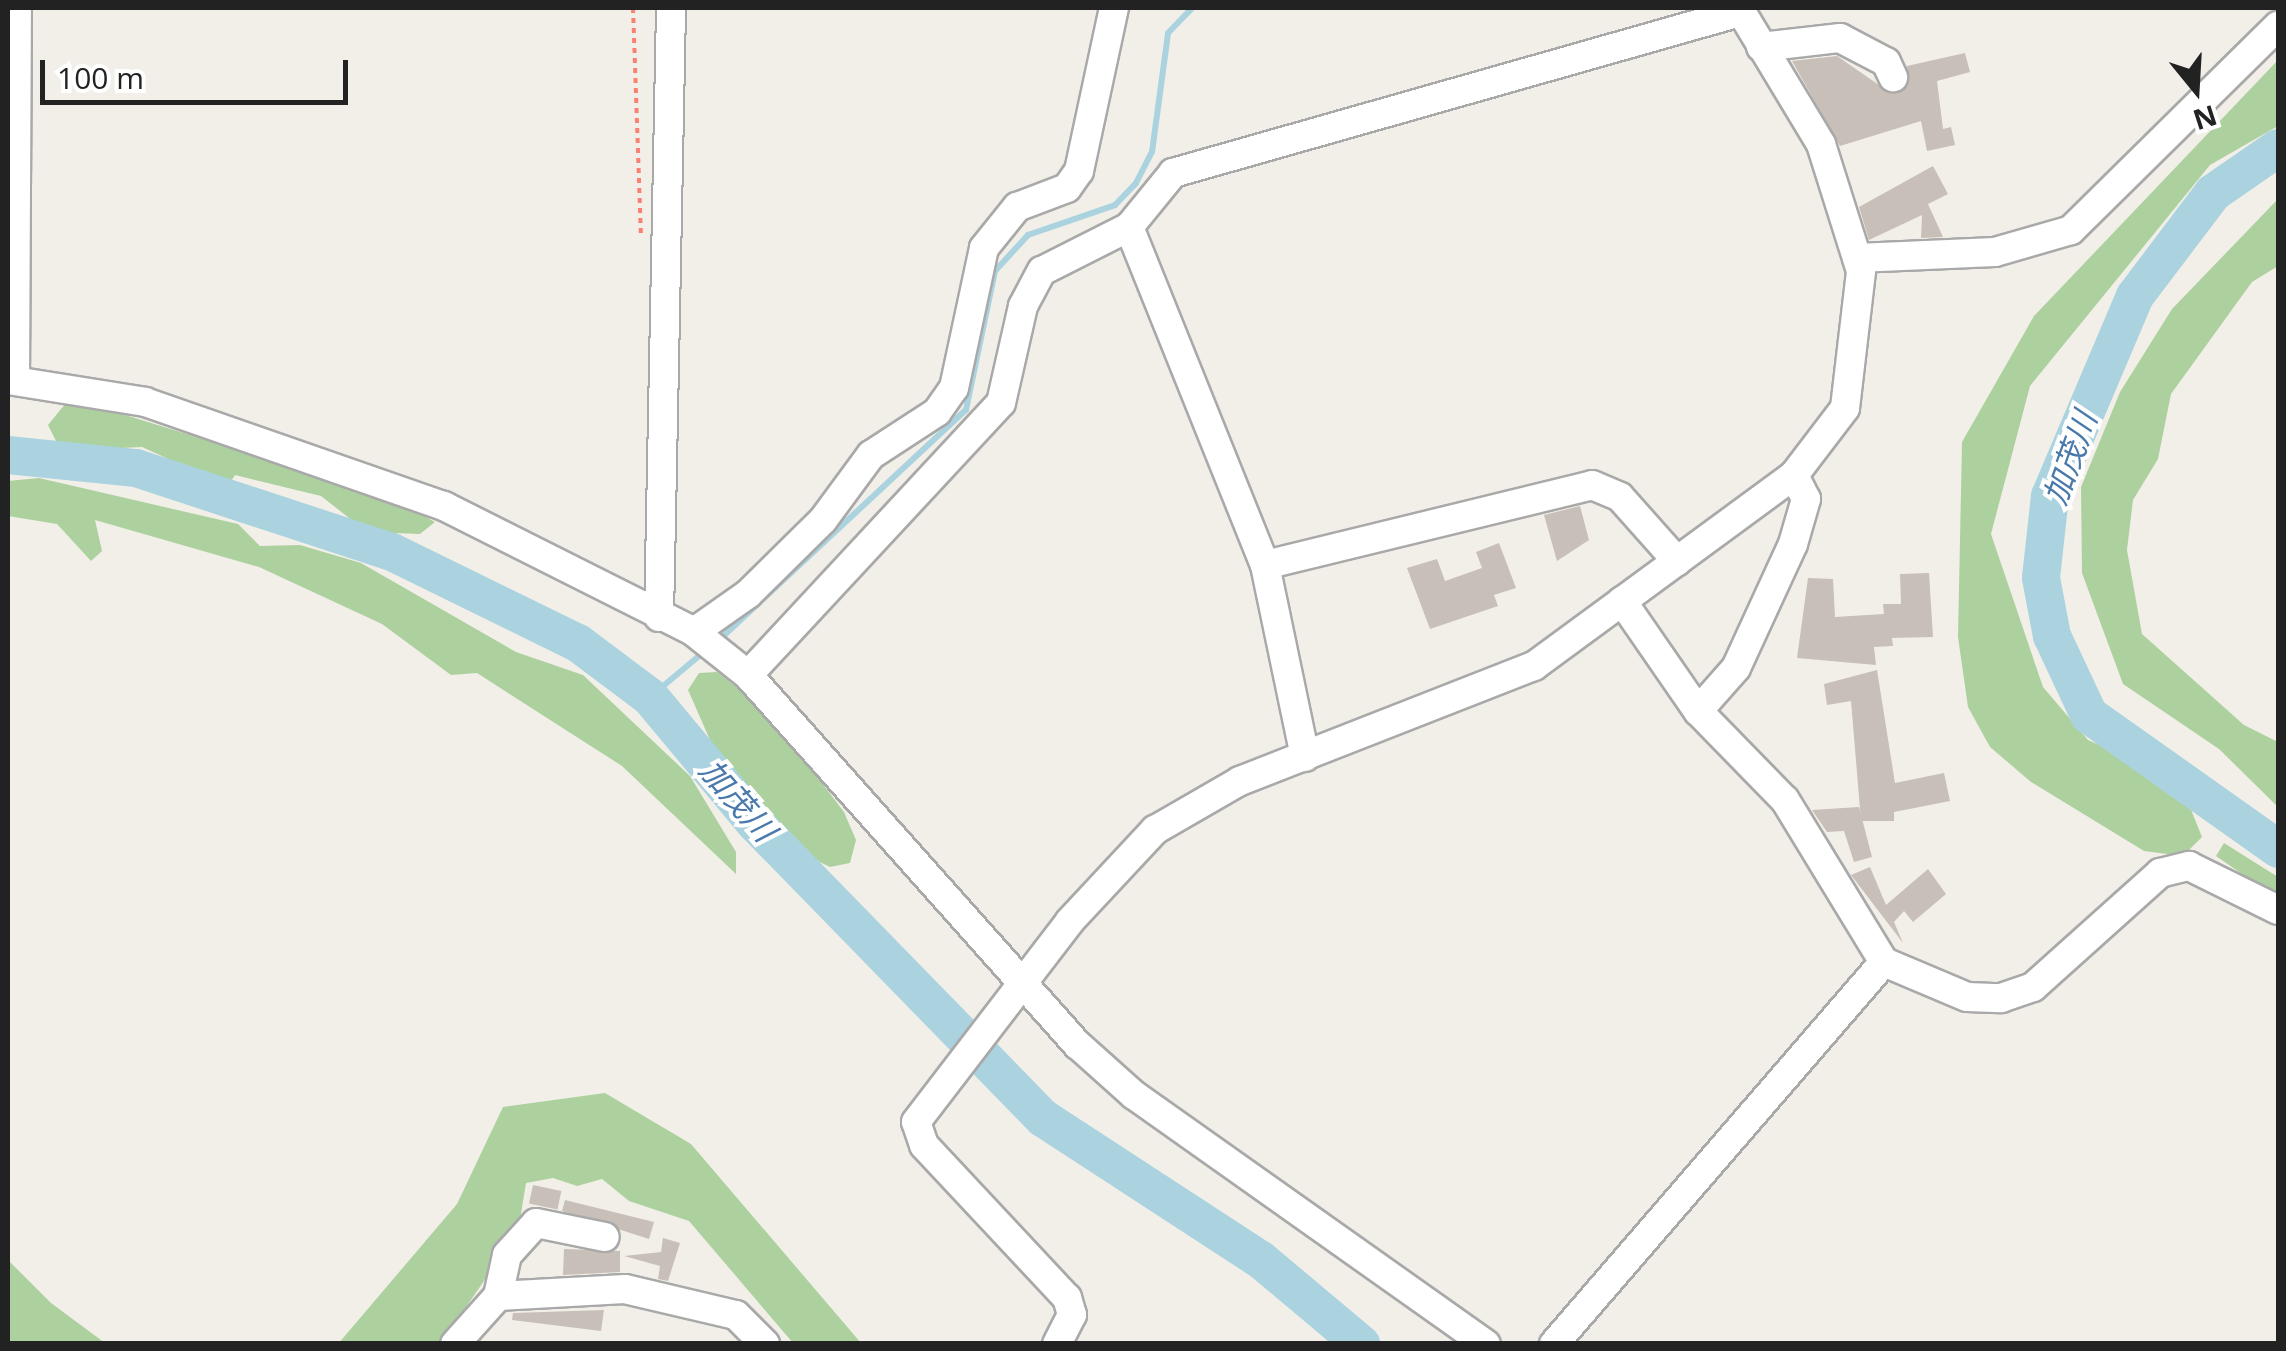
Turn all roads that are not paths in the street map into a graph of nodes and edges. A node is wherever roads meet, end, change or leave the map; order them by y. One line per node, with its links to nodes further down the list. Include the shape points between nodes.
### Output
1 (17, 8): 10 (street)
2 (671, 8): 15 (street)
3 (1114, 8): 16 (street, via 1079,171 1066,188 1017,207 984,248 954,388 938,412 871,455 824,520)
4 (1740, 10): 6 (street); 8 (street, via 1226,153 1173,174)
5 (2278, 26): 9 (street, via 2070,230 1995,252)
6 (1761, 47): 7 (street, via 1840,38 1886,62); 9 (street, via 1821,144)
7 (1893, 77)
8 (1129, 227): 13 (street); 17 (street, via 1042,272 1022,306 1001,404)
9 (1856, 258): 11 (street, via 1861,330 1845,408)
10 (11, 380): 15 (street, via 144,402 444,506)
11 (1794, 475): 12 (street); 18 (street, via 1806,500 1794,544 1736,668)
12 (1677, 561): 13 (street, via 1620,497 1592,485); 14 (street)
13 (1265, 566): 19 (street)
14 (1622, 601): 18 (street); 19 (street, via 1534,666)
15 (659, 618): 16 (street)
16 (708, 643): 17 (street)
17 (748, 676): 22 (street)
18 (1698, 711): 21 (street, via 1785,800)
19 (1306, 757): 22 (street, via 1155,830)
20 (2278, 910): 21 (street, via 2189,866 2160,874 2033,987 2001,998 1967,998)
21 (1884, 962): 29 (street)
22 (1022, 984): 27 (street, via 916,1122 924,1145 1068,1298 1072,1315); 28 (street, via 1134,1095)
23 (604, 1238): 24 (street, via 536,1222 507,1255)
24 (498, 1296): 25 (street); 26 (street, via 625,1289 736,1316)
25 (455, 1344)
26 (765, 1344)
27 (1058, 1344)
28 (1486, 1344)
29 (1554, 1344)

